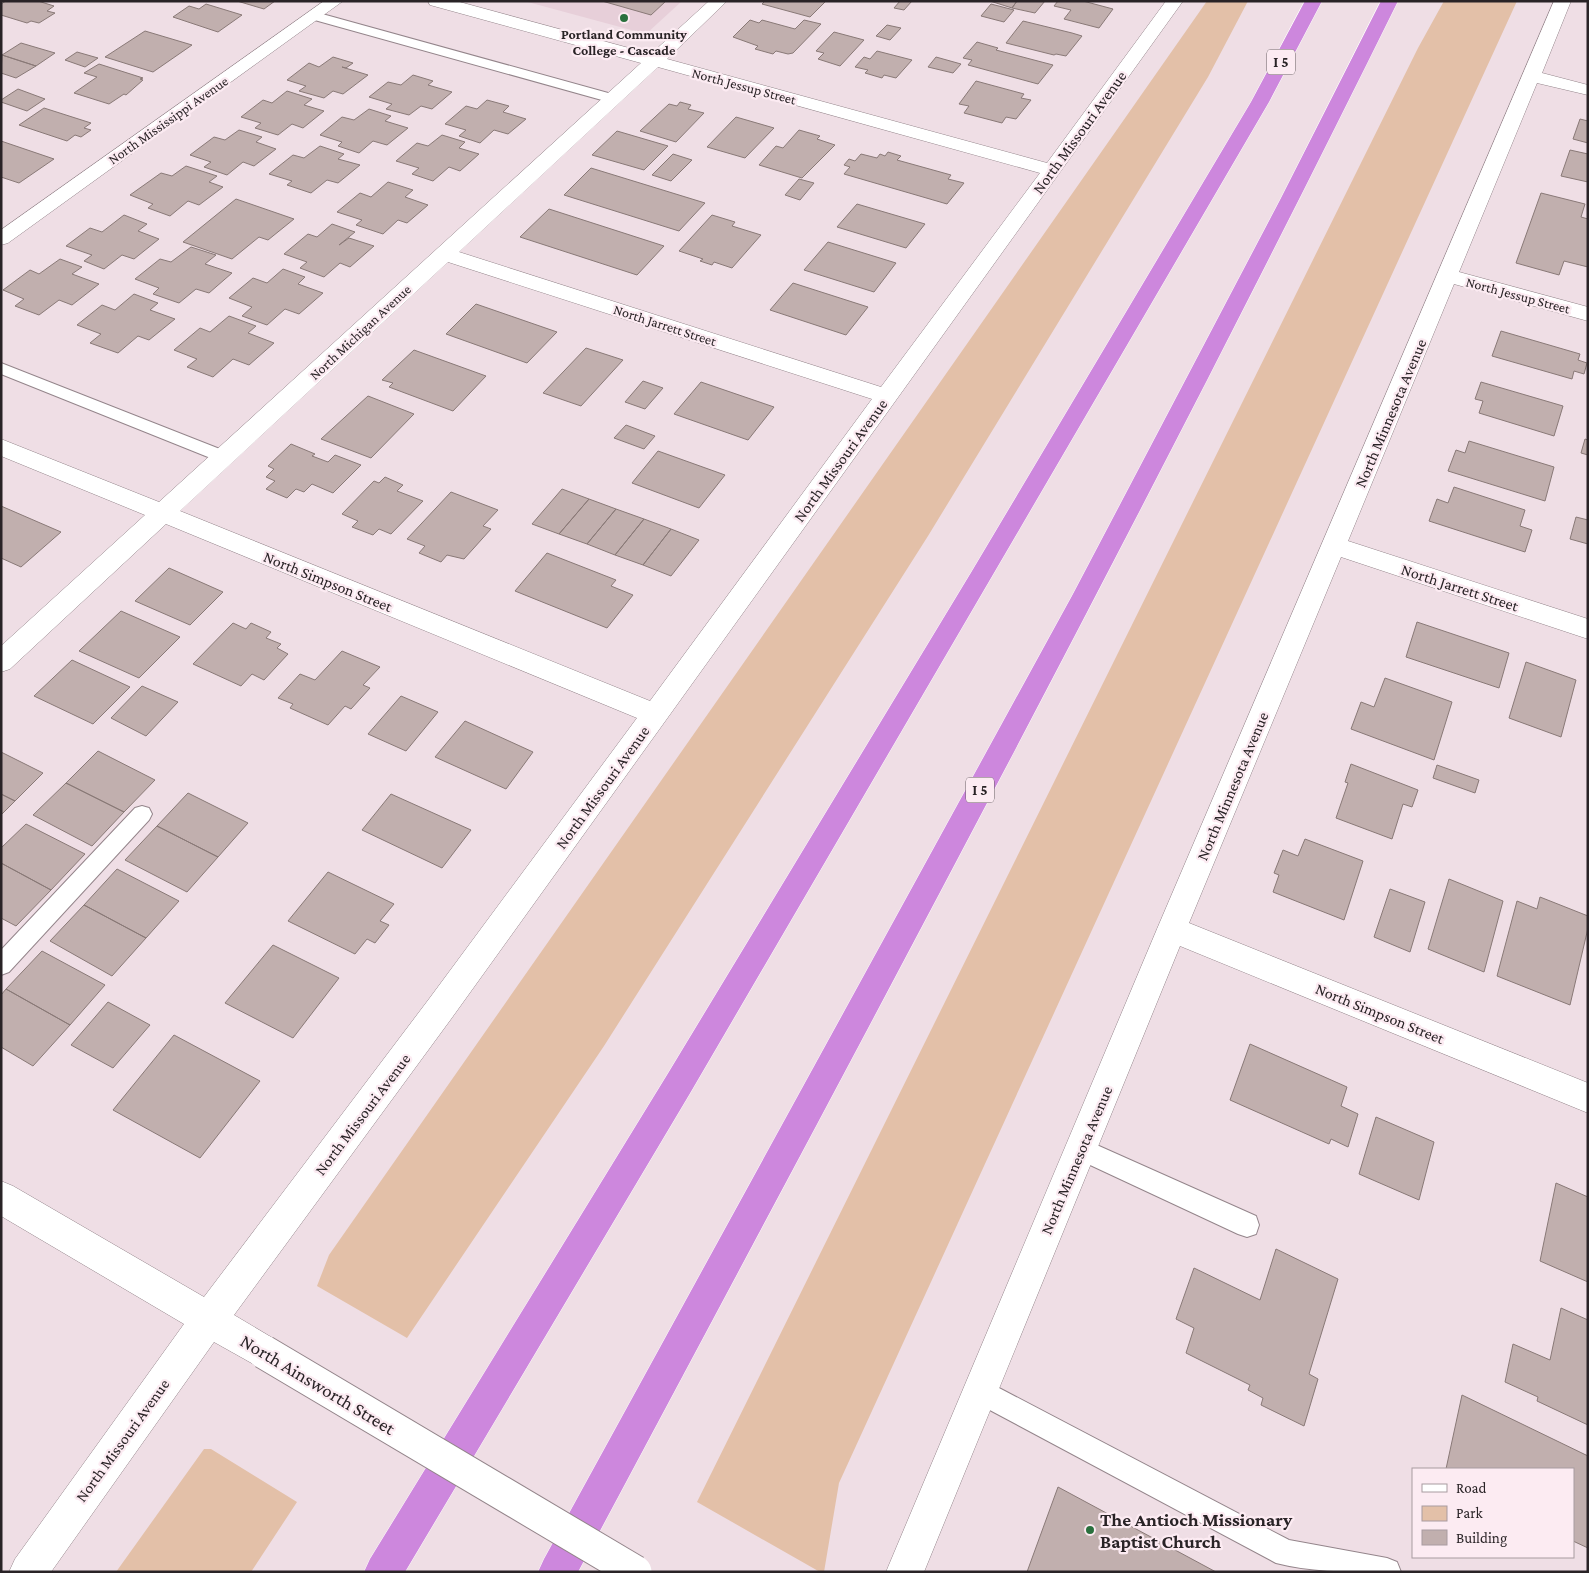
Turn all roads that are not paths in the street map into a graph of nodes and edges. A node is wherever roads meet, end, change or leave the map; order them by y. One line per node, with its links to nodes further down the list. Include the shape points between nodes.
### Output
1 (335, 1): 9 (street, North Mississippi Avenue)
2 (436, 1): 11 (street, North Jessup Street)
3 (719, 1): 11 (street, North Michigan Avenue)
4 (1175, 1): 15 (street, North Missouri Avenue)
5 (1306, 1): 10 (highway)
6 (1314, 1): 10 (highway, I 5)
7 (1390, 1): 40 (highway, I 5, via 1294,196 1131,510)
8 (1562, 1): 12 (street, North Minnesota Avenue)
9 (315, 16): 14 (lane); 16 (street, North Mississippi Avenue)
10 (1302, 23): 39 (highway, I 5, via 1260,102 970,594)
11 (654, 62): 14 (street, North Michigan Avenue); 15 (street, North Jessup Street)
12 (1531, 76): 13 (street); 18 (street, North Minnesota Avenue)
13 (1588, 90)
14 (614, 99): 17 (street, North Michigan Avenue)
15 (1052, 170): 21 (street, North Missouri Avenue)
16 (1, 239)
17 (444, 254): 21 (street, North Jarrett Street); 23 (street, North Michigan Avenue)
18 (1448, 276): 19 (street, North Jessup Street); 25 (street, North Minnesota Avenue)
19 (1588, 314)
20 (1, 368): 23 (lane)
21 (886, 396): 28 (street, North Missouri Avenue)
22 (1, 447): 24 (street, North Simpson Street)
23 (224, 457): 24 (street, North Michigan Avenue)
24 (163, 514): 27 (street, North Michigan Avenue); 28 (street, North Simpson Street)
25 (1333, 545): 26 (street, North Jarrett Street); 30 (street, North Minnesota Avenue)
26 (1588, 629)
27 (1, 662)
28 (655, 714): 36 (street, North Missouri Avenue, via 440,1010)
29 (142, 814): 31 (lane)
30 (1172, 929): 32 (street, North Simpson Street); 33 (street, North Minnesota Avenue)
31 (1, 965)
32 (1588, 1098)
33 (1081, 1148): 35 (lane); 37 (street, North Minnesota Avenue)
34 (1, 1197): 36 (street, North Ainsworth Street)
35 (1247, 1224)
36 (208, 1319): 38 (street, North Missouri Avenue); 41 (street, North Ainsworth Street, bridge)
37 (980, 1391): 42 (street, North Minnesota Avenue); 43 (lane, via 1286,1553)
38 (28, 1572)
39 (382, 1572)
40 (556, 1572)
41 (635, 1572)
42 (905, 1572)
43 (1387, 1572)

